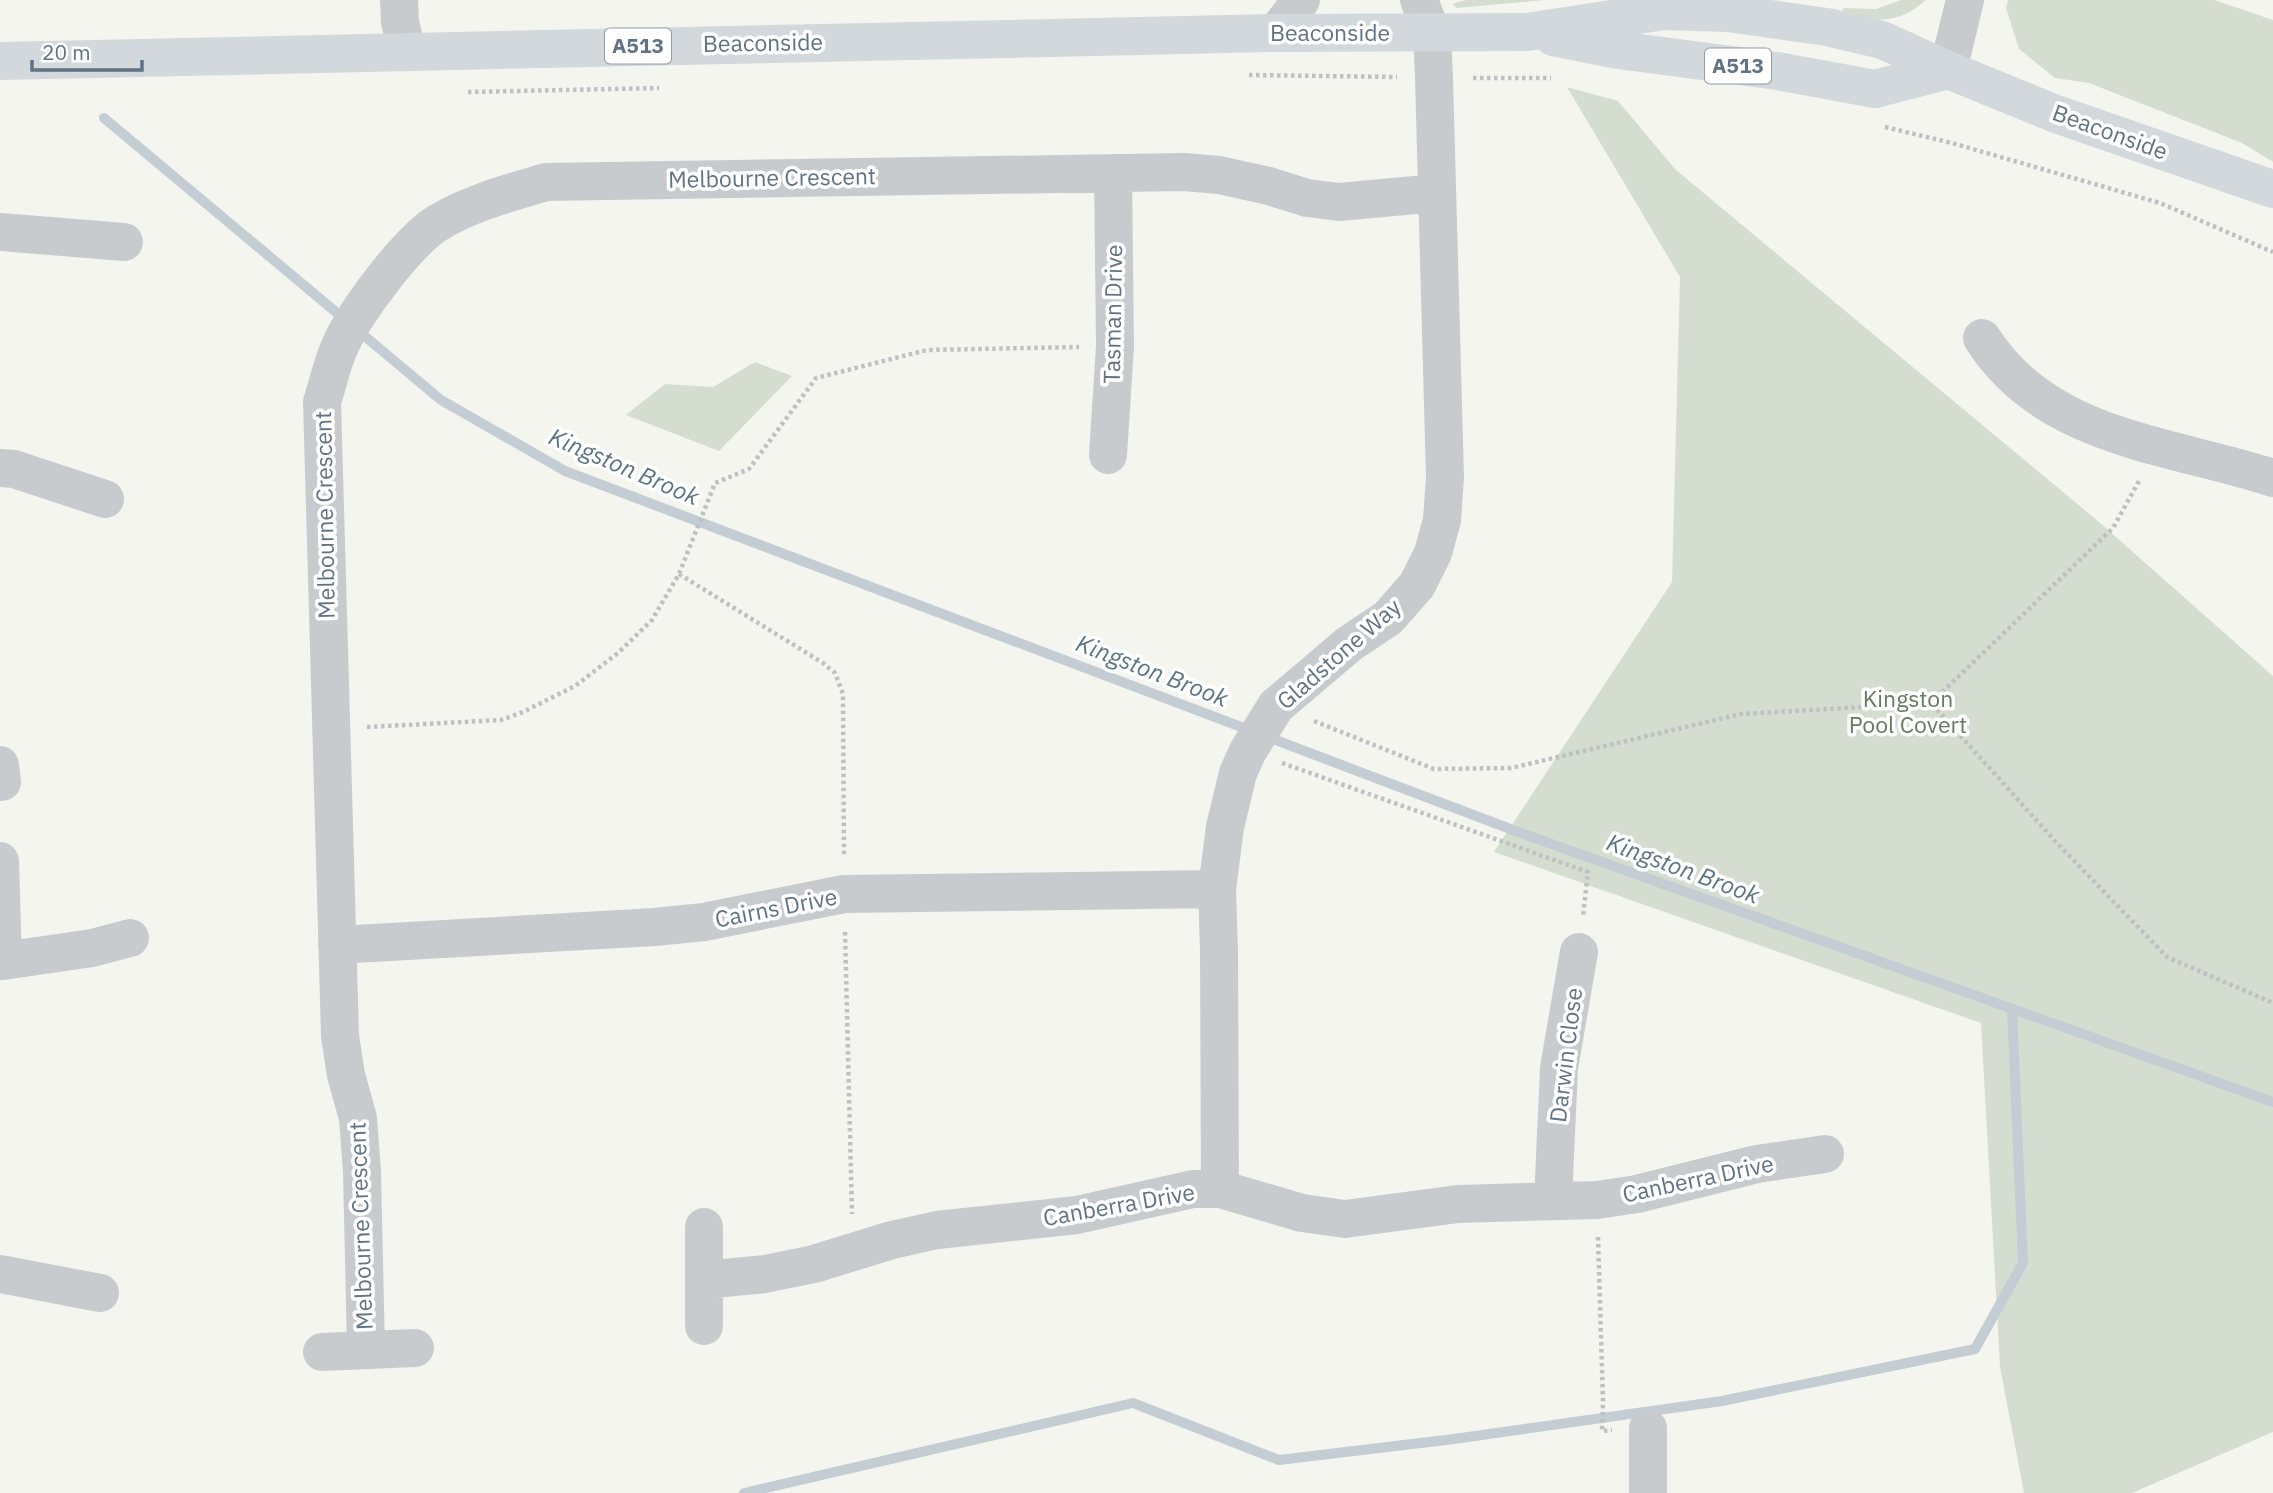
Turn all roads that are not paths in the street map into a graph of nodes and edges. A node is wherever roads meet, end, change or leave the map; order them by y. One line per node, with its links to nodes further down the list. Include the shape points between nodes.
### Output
1 (399, 0): 7 (street)
2 (1301, 0): 6 (street)
3 (1965, 0): 9 (street)
4 (1425, 17): 5 (highway, Beaconside / A513); 6 (highway, Beaconside / A513); 12 (street, Gladstone Way)
5 (1527, 32): 9 (highway, Beaconside / A513, via 1875,89); 9 (highway, Beaconside / A513, via 1664,11 1728,13 1882,40)
6 (1276, 33): 7 (highway, Beaconside / A513)
7 (407, 51): 8 (highway, Beaconside / A513)
8 (0, 61)
9 (1948, 70): 11 (highway, Beaconside / A513, via 2056,114)
10 (1113, 173): 12 (street, Melbourne Crescent, via 1219,175 1339,202); 16 (street, Tasman Drive, via 1115,346); 23 (street, Melbourne Crescent, via 547,182 488,199 435,225 402,256 376,287 340,345 322,402)
11 (2273, 189)
12 (1437, 193): 21 (street, Gladstone Way, via 1445,477 1442,520 1433,553 1417,584 1388,618 1349,644 1276,706 1243,762 1225,827)
13 (0, 232): 14 (street)
14 (124, 242)
15 (1982, 338): 18 (street, via 1996,360 2032,394 2082,422)
16 (1108, 455)
17 (0, 468): 19 (street)
18 (2273, 478)
19 (105, 499)
20 (0, 861): 25 (street)
21 (1217, 888): 23 (street, Cairns Drive, via 844,894 656,927); 27 (street, Gladstone Way)
22 (130, 938): 25 (street)
23 (337, 945): 35 (street, Melbourne Crescent, via 340,1036 358,1118 362,1172)
24 (1580, 952): 28 (street, Darwin Close, via 1559,1068)
25 (1, 961)
26 (1825, 1154): 28 (street, Canberra Drive, via 1757,1164 1637,1194)
27 (1220, 1189): 28 (street, Canberra Drive, via 1302,1213 1345,1219 1458,1204); 31 (street, Canberra Drive, via 1193,1189 1077,1215 937,1230 765,1274)
28 (1553, 1200)
29 (704, 1227): 31 (street)
30 (0, 1274): 32 (street)
31 (704, 1280): 33 (street)
32 (100, 1293)
33 (704, 1326)
34 (415, 1348): 35 (street)
35 (366, 1349): 36 (street)
36 (322, 1352)
37 (1648, 1427): 38 (street)
38 (1648, 1493)

